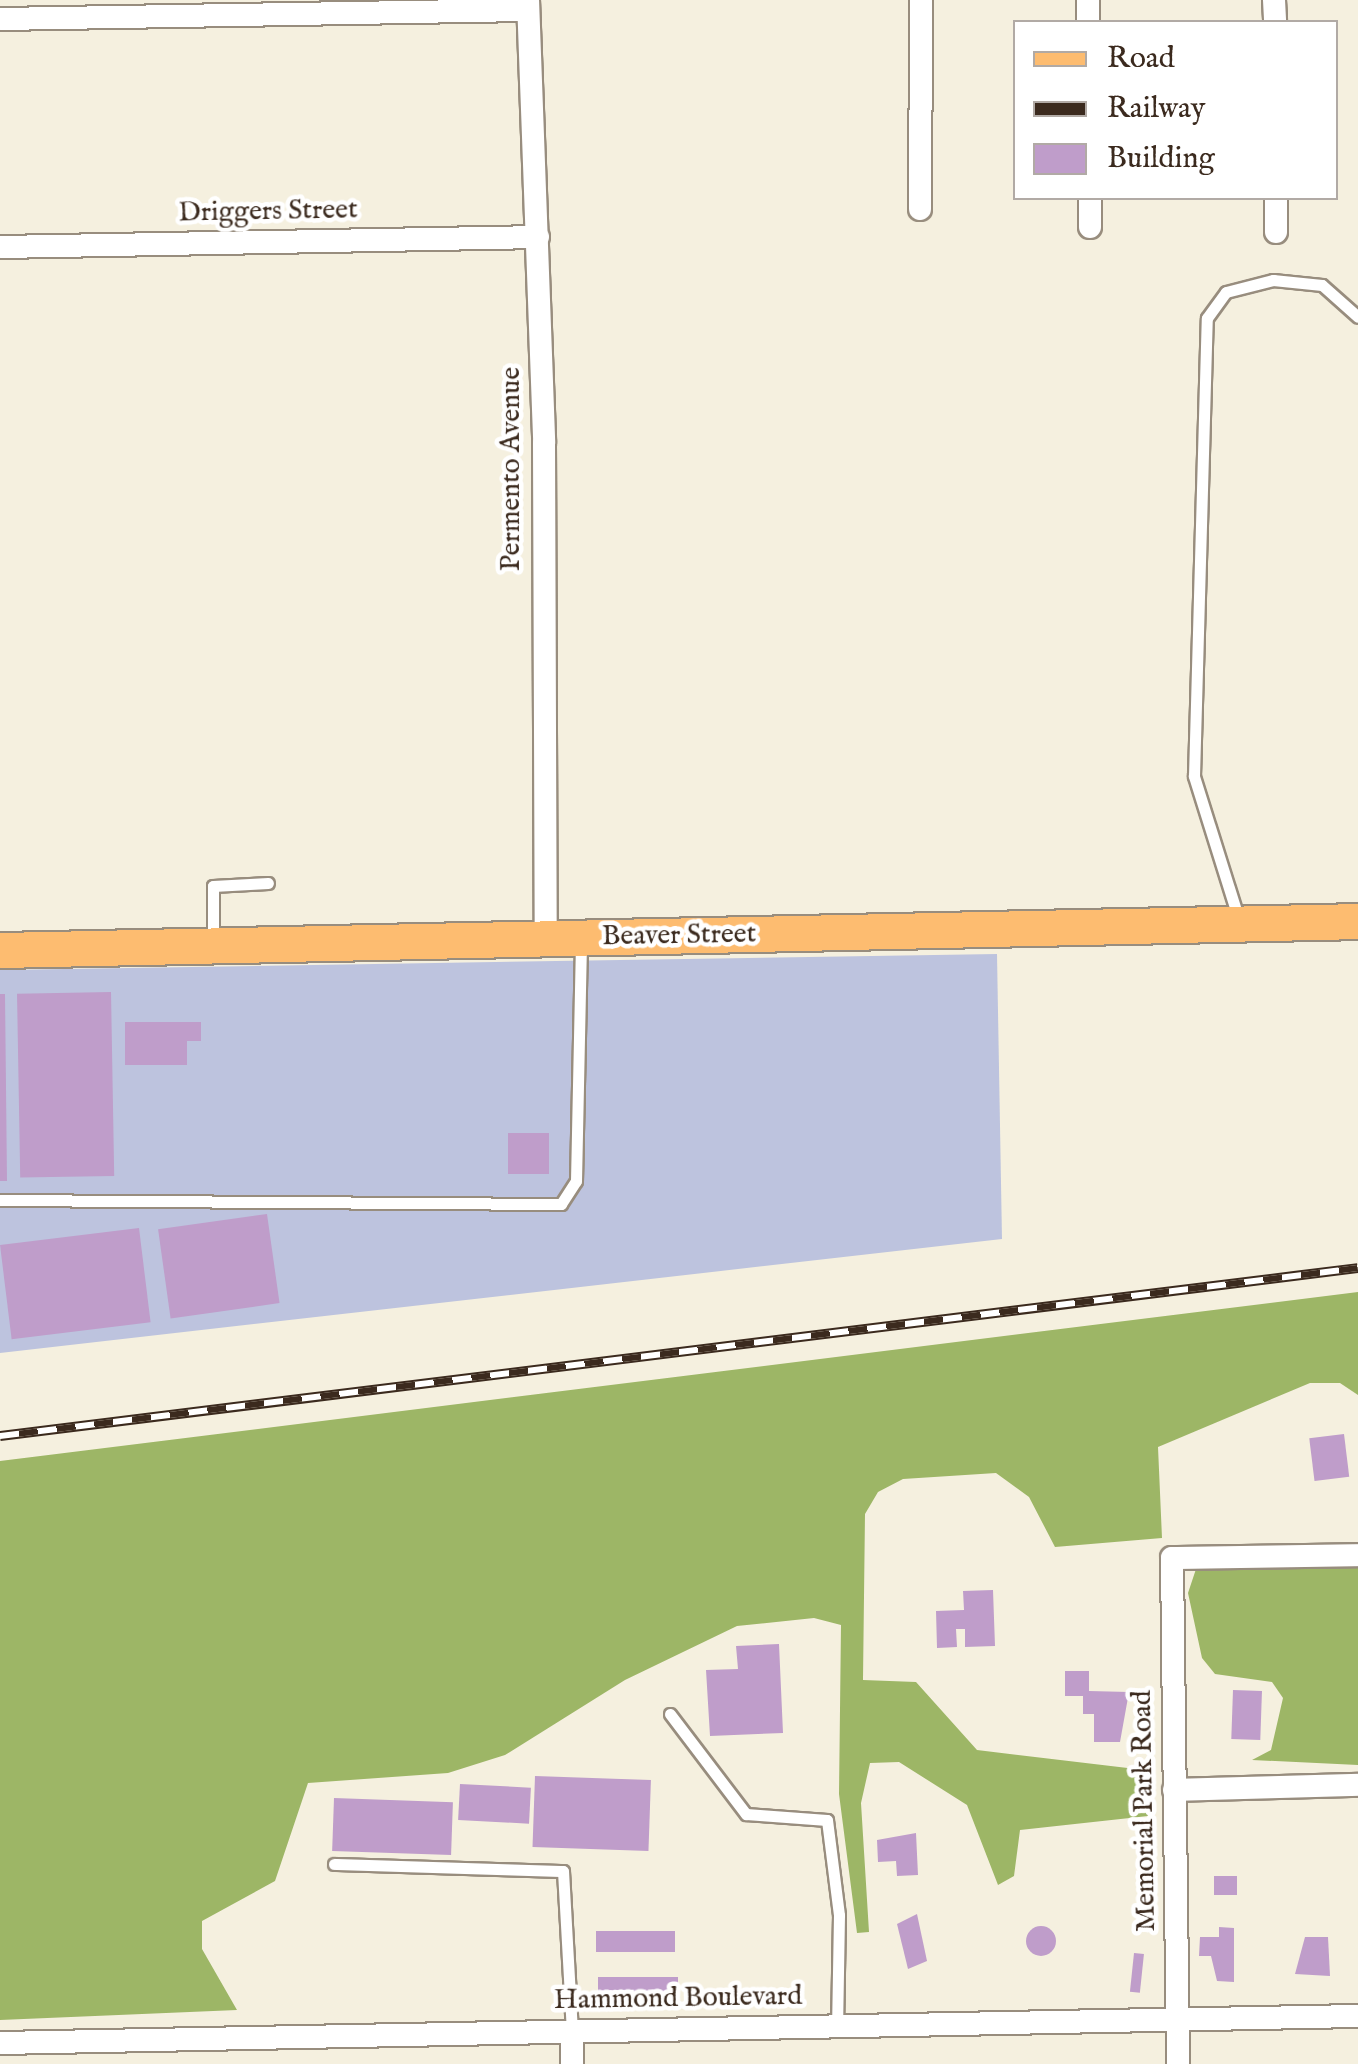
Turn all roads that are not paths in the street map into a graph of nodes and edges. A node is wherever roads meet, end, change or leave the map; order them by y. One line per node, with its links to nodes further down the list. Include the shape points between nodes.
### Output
1 (920, 0): 6 (street)
2 (528, 5): 3 (street); 9 (street, Permento Avenue)
3 (0, 18)
4 (1090, 200): 7 (street)
5 (1276, 200): 8 (street)
6 (920, 208)
7 (1090, 227)
8 (1276, 232)
9 (538, 237): 10 (street, Driggers Street); 16 (street, Permento Avenue)
10 (0, 247)
11 (1358, 317): 15 (lane, via 1322,285 1274,280 1226,292 1208,318 1194,776)
12 (268, 883): 18 (lane, via 213,886)
13 (1358, 912): 14 (lane)
14 (1358, 922): 15 (main road, Beaver Street)
15 (1240, 924): 17 (main road, Beaver Street)
16 (546, 938): 17 (main road, Beaver Street); 18 (main road, Beaver Street)
17 (582, 938): 20 (lane, via 576,1181 560,1204)
18 (214, 945): 19 (main road, Beaver Street)
19 (0, 950)
20 (0, 1200)
21 (1358, 1555): 24 (street, Memorial Park Road, via 1172,1558)
22 (670, 1714): 28 (lane, via 746,1814 828,1820 839,1915)
23 (1358, 1786): 24 (street)
24 (1174, 1790): 27 (street, Memorial Park Road)
25 (334, 1864): 29 (lane, via 562,1871)
26 (1358, 2016): 27 (street, Hammond Boulevard)
27 (1177, 2020): 28 (street, Hammond Boulevard); 32 (street, Memorial Park Road)
28 (837, 2026): 29 (street, Hammond Boulevard)
29 (572, 2032): 30 (street, Hammond Boulevard); 31 (street)
30 (0, 2044)
31 (572, 2064)
32 (1178, 2064)

